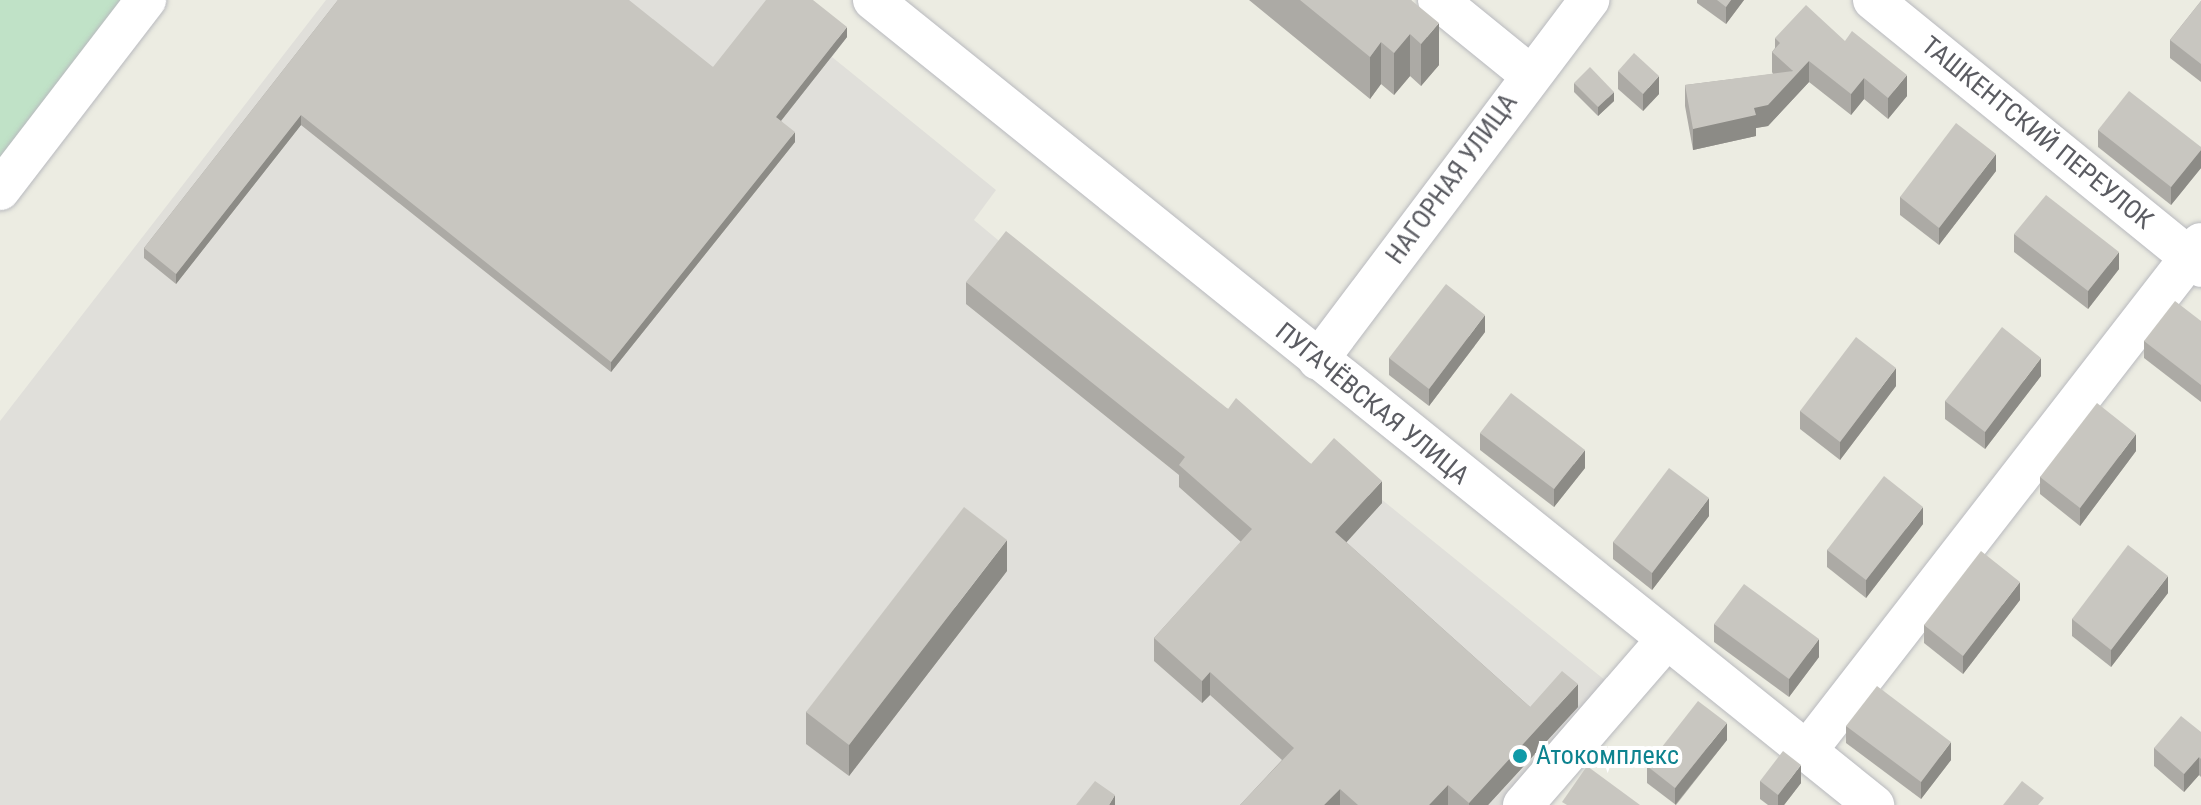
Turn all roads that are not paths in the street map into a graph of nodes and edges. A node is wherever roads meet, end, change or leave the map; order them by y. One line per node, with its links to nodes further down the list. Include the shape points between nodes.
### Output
1 (146, 0): 7 (street)
2 (873, 0): 9 (street, ПУГАЧЁВСКАЯ УЛИЦА)
3 (1438, 0): 6 (street)
4 (1589, 0): 6 (street, НАГОРНАЯ УЛИЦА)
5 (1873, 0): 8 (street, ТАШКЕНТСКИЙ ПЕРЕУЛОК)
6 (1529, 74): 9 (street, НАГОРНАЯ УЛИЦА)
7 (0, 190)
8 (2197, 256): 11 (street)
9 (1318, 360): 10 (street, ПУГАЧЁВСКАЯ УЛИЦА)
10 (1665, 641): 11 (street, ПУГАЧЁВСКАЯ УЛИЦА); 12 (street)
11 (1806, 752): 13 (street, ПУГАЧЁВСКАЯ УЛИЦА)
12 (1523, 805)
13 (1874, 805)

